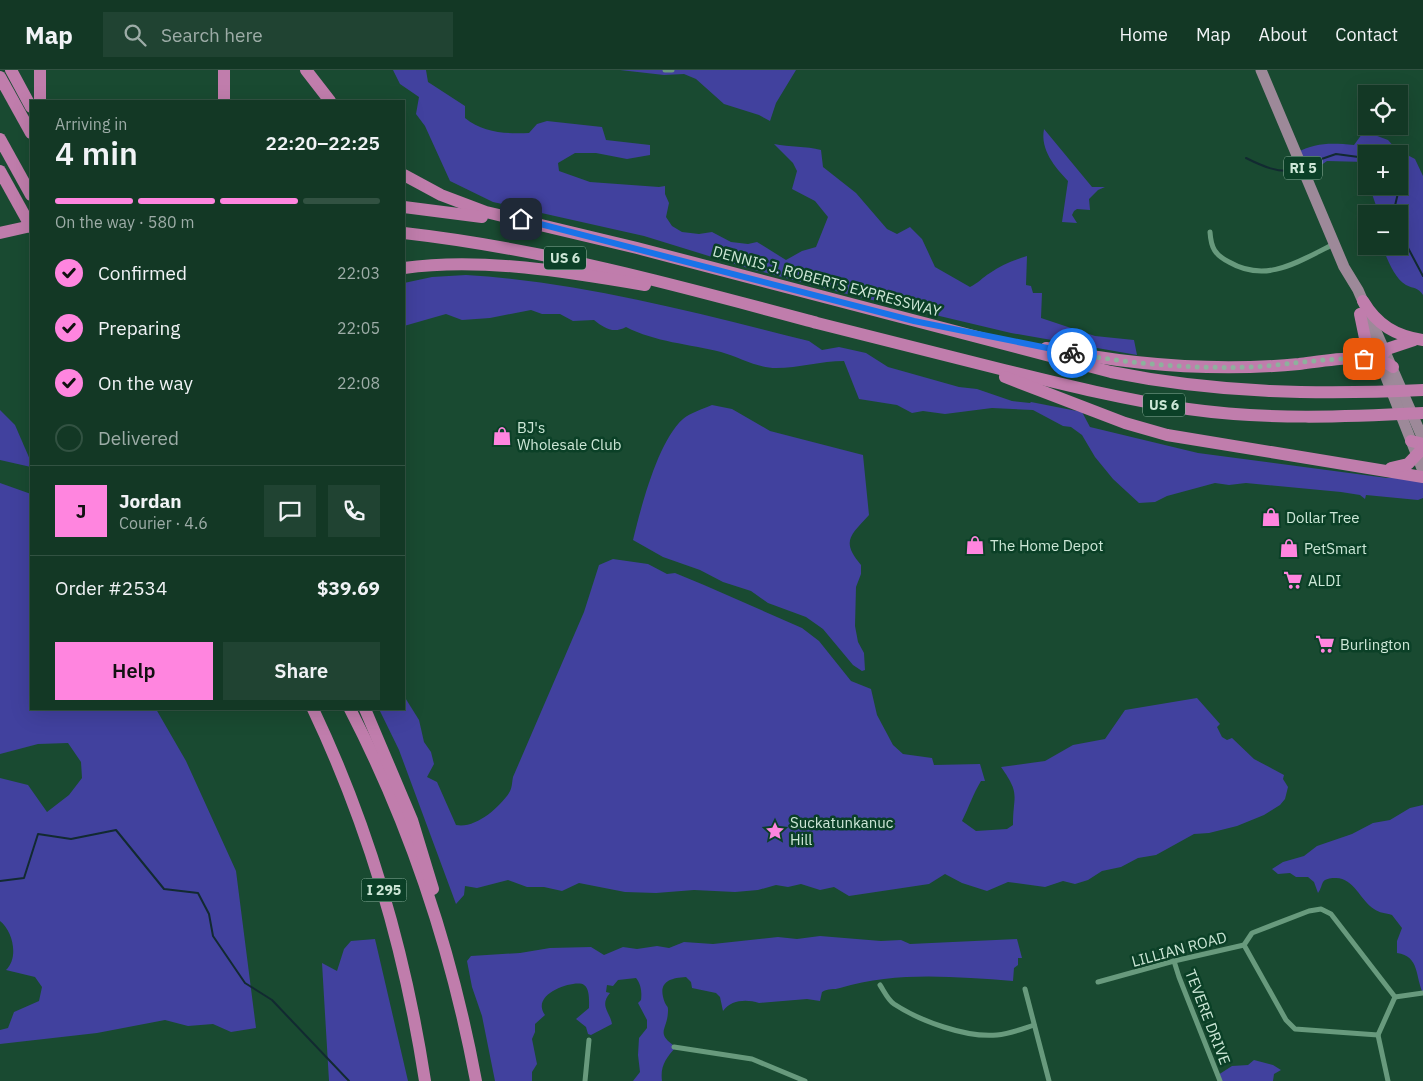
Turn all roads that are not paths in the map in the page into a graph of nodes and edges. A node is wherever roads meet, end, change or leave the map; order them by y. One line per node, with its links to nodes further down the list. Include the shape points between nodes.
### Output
1 (11, 70): 12 (highway)
2 (40, 70): 9 (highway)
3 (224, 70): 10 (highway)
4 (306, 70): 11 (highway)
5 (665, 70): 6 (street)
6 (672, 70)
7 (1261, 70): 26 (main road, RI 5)
8 (0, 77): 13 (highway)
9 (40, 100)
10 (224, 100)
11 (329, 100)
12 (30, 105)
13 (30, 131)
14 (0, 139): 18 (highway)
15 (405, 175): 20 (highway, US 6, via 463,204)
16 (2, 181): 17 (highway); 21 (highway)
17 (30, 190)
18 (30, 193)
19 (405, 207): 20 (highway)
20 (521, 219): 32 (highway, DENNIS J. ROBERTS EXPRESSWAY / US 6)
21 (30, 224)
22 (30, 226): 24 (highway)
23 (1210, 232): 26 (street, via 1214,252 1219,257 1243,270 1257,273 1276,270)
24 (0, 233)
25 (405, 233): 29 (highway, US 6, via 541,253)
26 (1334, 244): 27 (main road, RI 5)
27 (1344, 266): 30 (main road, RI 5); 31 (main road, RI 5)
28 (405, 268): 29 (highway, via 452,265 531,270)
29 (723, 298): 35 (highway, US 6)
30 (1363, 301): 33 (highway, via 1386,327 1404,336); 34 (main road, RI 5)
31 (1360, 314): 34 (main road, RI 5); 36 (highway, via 1366,337 1364,347 1354,356)
32 (914, 321): 36 (highway, via 1084,355 1152,364 1253,367); 38 (highway, DENNIS J. ROBERTS EXPRESSWAY / US 6, via 1096,368 1182,384 1276,393)
33 (1423, 340): 34 (highway, via 1404,342)
34 (1382, 355): 36 (highway); 37 (highway); 40 (main road, RI 5)
35 (944, 356): 39 (highway, US 6, via 1103,394 1190,409 1286,417); 42 (highway, via 1152,432)
36 (1335, 359)
37 (1393, 367): 40 (main road, RI 5)
38 (1419, 390)
39 (1423, 413)
40 (1419, 441): 41 (main road, RI 5)
41 (1420, 452): 42 (highway, via 1402,467); 43 (main road, RI 5)
42 (1371, 468): 44 (highway)
43 (1423, 471)
44 (1423, 477)
45 (313, 710): 60 (highway, I 295, via 348,790 380,879 406,977)
46 (350, 710): 55 (highway, I 295, via 410,846 441,936)
47 (365, 710): 55 (highway, via 394,774 427,866 452,958)
48 (1244, 945): 49 (street, LILLIAN ROAD); 54 (street, LILLIAN ROAD, via 1252,933 1309,911 1325,910); 57 (street, via 1293,1027 1302,1031)
49 (1174, 961): 50 (street, LILLIAN ROAD); 65 (street, TEVERE DRIVE)
50 (1098, 982)
51 (880, 985): 56 (street, via 892,1003 932,1023 960,1031 980,1036 998,1035)
52 (1025, 989): 56 (street)
53 (1423, 994): 54 (street)
54 (1395, 997): 57 (street)
55 (459, 1006): 61 (highway, I 295)
56 (1034, 1025): 64 (street)
57 (1378, 1035): 66 (street)
58 (589, 1040): 62 (street)
59 (674, 1047): 63 (street, via 752,1058)
60 (425, 1081)
61 (476, 1081)
62 (585, 1081)
63 (805, 1081)
64 (1049, 1081)
65 (1220, 1081)
66 (1388, 1081)

